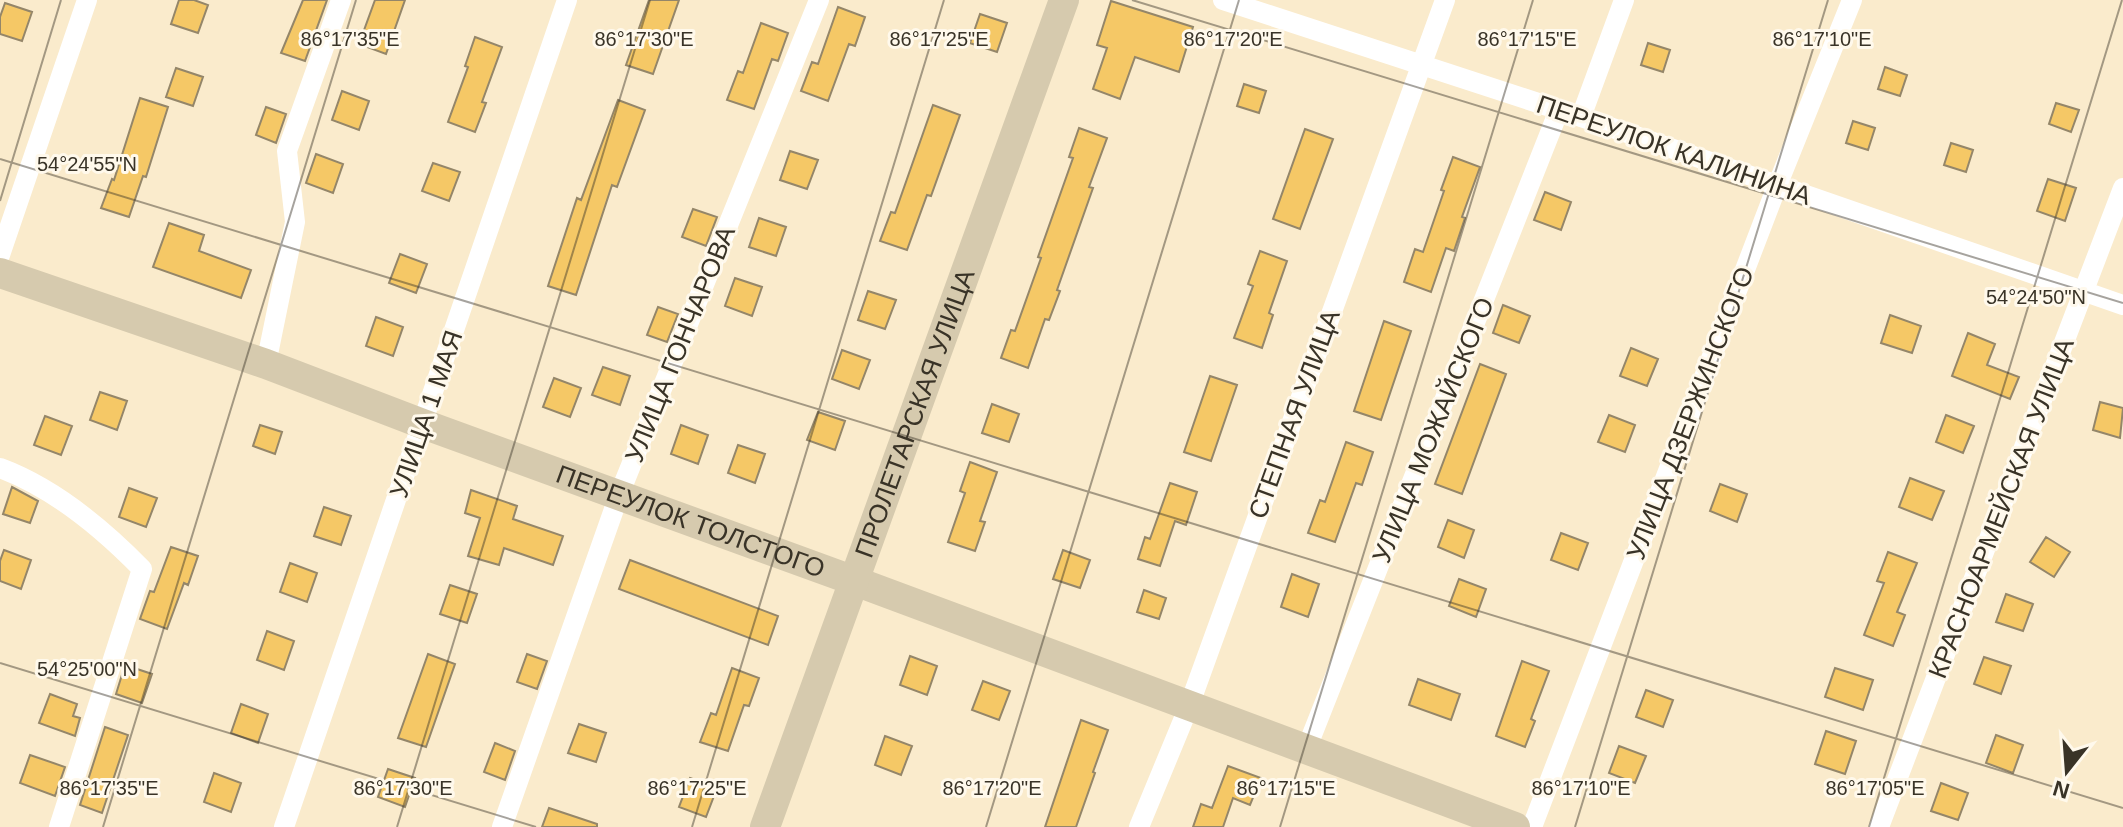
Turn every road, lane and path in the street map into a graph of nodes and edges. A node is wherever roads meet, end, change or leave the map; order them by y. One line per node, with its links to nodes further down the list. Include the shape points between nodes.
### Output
1 (87, 0): 15 (street)
2 (341, 0): 19 (street, via 287,151 295,222)
3 (567, 0): 20 (street, УЛИЦА 1 МАЯ)
4 (819, 0): 22 (street, УЛИЦА ГОНЧАРОВА)
5 (1064, 0): 23 (street, ПРОЛЕТАРСКАЯ УЛИЦА)
6 (1223, 0): 10 (street, ПЕРЕУЛОК КАЛИНИНА)
7 (1445, 0): 10 (street, СТЕПНАЯ УЛИЦА)
8 (1624, 0): 12 (street)
9 (1852, 0): 13 (street, УЛИЦА ДЗЕРЖИНСКОГО)
10 (1420, 65): 11 (street, ПЕРЕУЛОК КАЛИНИНА); 24 (street, СТЕПНАЯ УЛИЦА)
11 (1559, 110): 12 (street, ПЕРЕУЛОК КАЛИНИНА); 25 (street, УЛИЦА МОЖАЙСКОГО)
12 (1581, 117): 13 (street, ПЕРЕУЛОК КАЛИНИНА)
13 (1777, 186): 17 (street, ПЕРЕУЛОК КАЛИНИНА); 32 (street, УЛИЦА ДЗЕРЖИНСКОГО)
14 (2123, 188): 17 (street, КРАСНОАРМЕЙСКАЯ УЛИЦА)
15 (0, 255)
16 (0, 273): 19 (street, ПЕРЕУЛОК ТОЛСТОГО)
17 (2083, 291): 18 (street, ПЕРЕУЛОК КАЛИНИНА); 33 (street, КРАСНОАРМЕЙСКАЯ УЛИЦА)
18 (2123, 305)
19 (266, 364): 20 (street, ПЕРЕУЛОК ТОЛСТОГО)
20 (423, 424): 22 (street, ПЕРЕУЛОК ТОЛСТОГО); 27 (street, УЛИЦА 1 МАЯ)
21 (0, 468): 26 (street, via 48,491 112,538 142,569)
22 (619, 495): 23 (street, ПЕРЕУЛОК ТОЛСТОГО); 28 (street, УЛИЦА ГОНЧАРОВА)
23 (852, 580): 24 (street, ПЕРЕУЛОК ТОЛСТОГО); 29 (street, ПРОЛЕТАРСКАЯ УЛИЦА)
24 (1189, 706): 25 (street, ПЕРЕУЛОК ТОЛСТОГО); 30 (street, СТЕПНАЯ УЛИЦА)
25 (1306, 750): 31 (street, ПЕРЕУЛОК ТОЛСТОГО)
26 (59, 827)
27 (284, 827)
28 (502, 827)
29 (765, 827)
30 (1139, 827)
31 (1515, 827)
32 (1532, 827)
33 (1879, 827)

